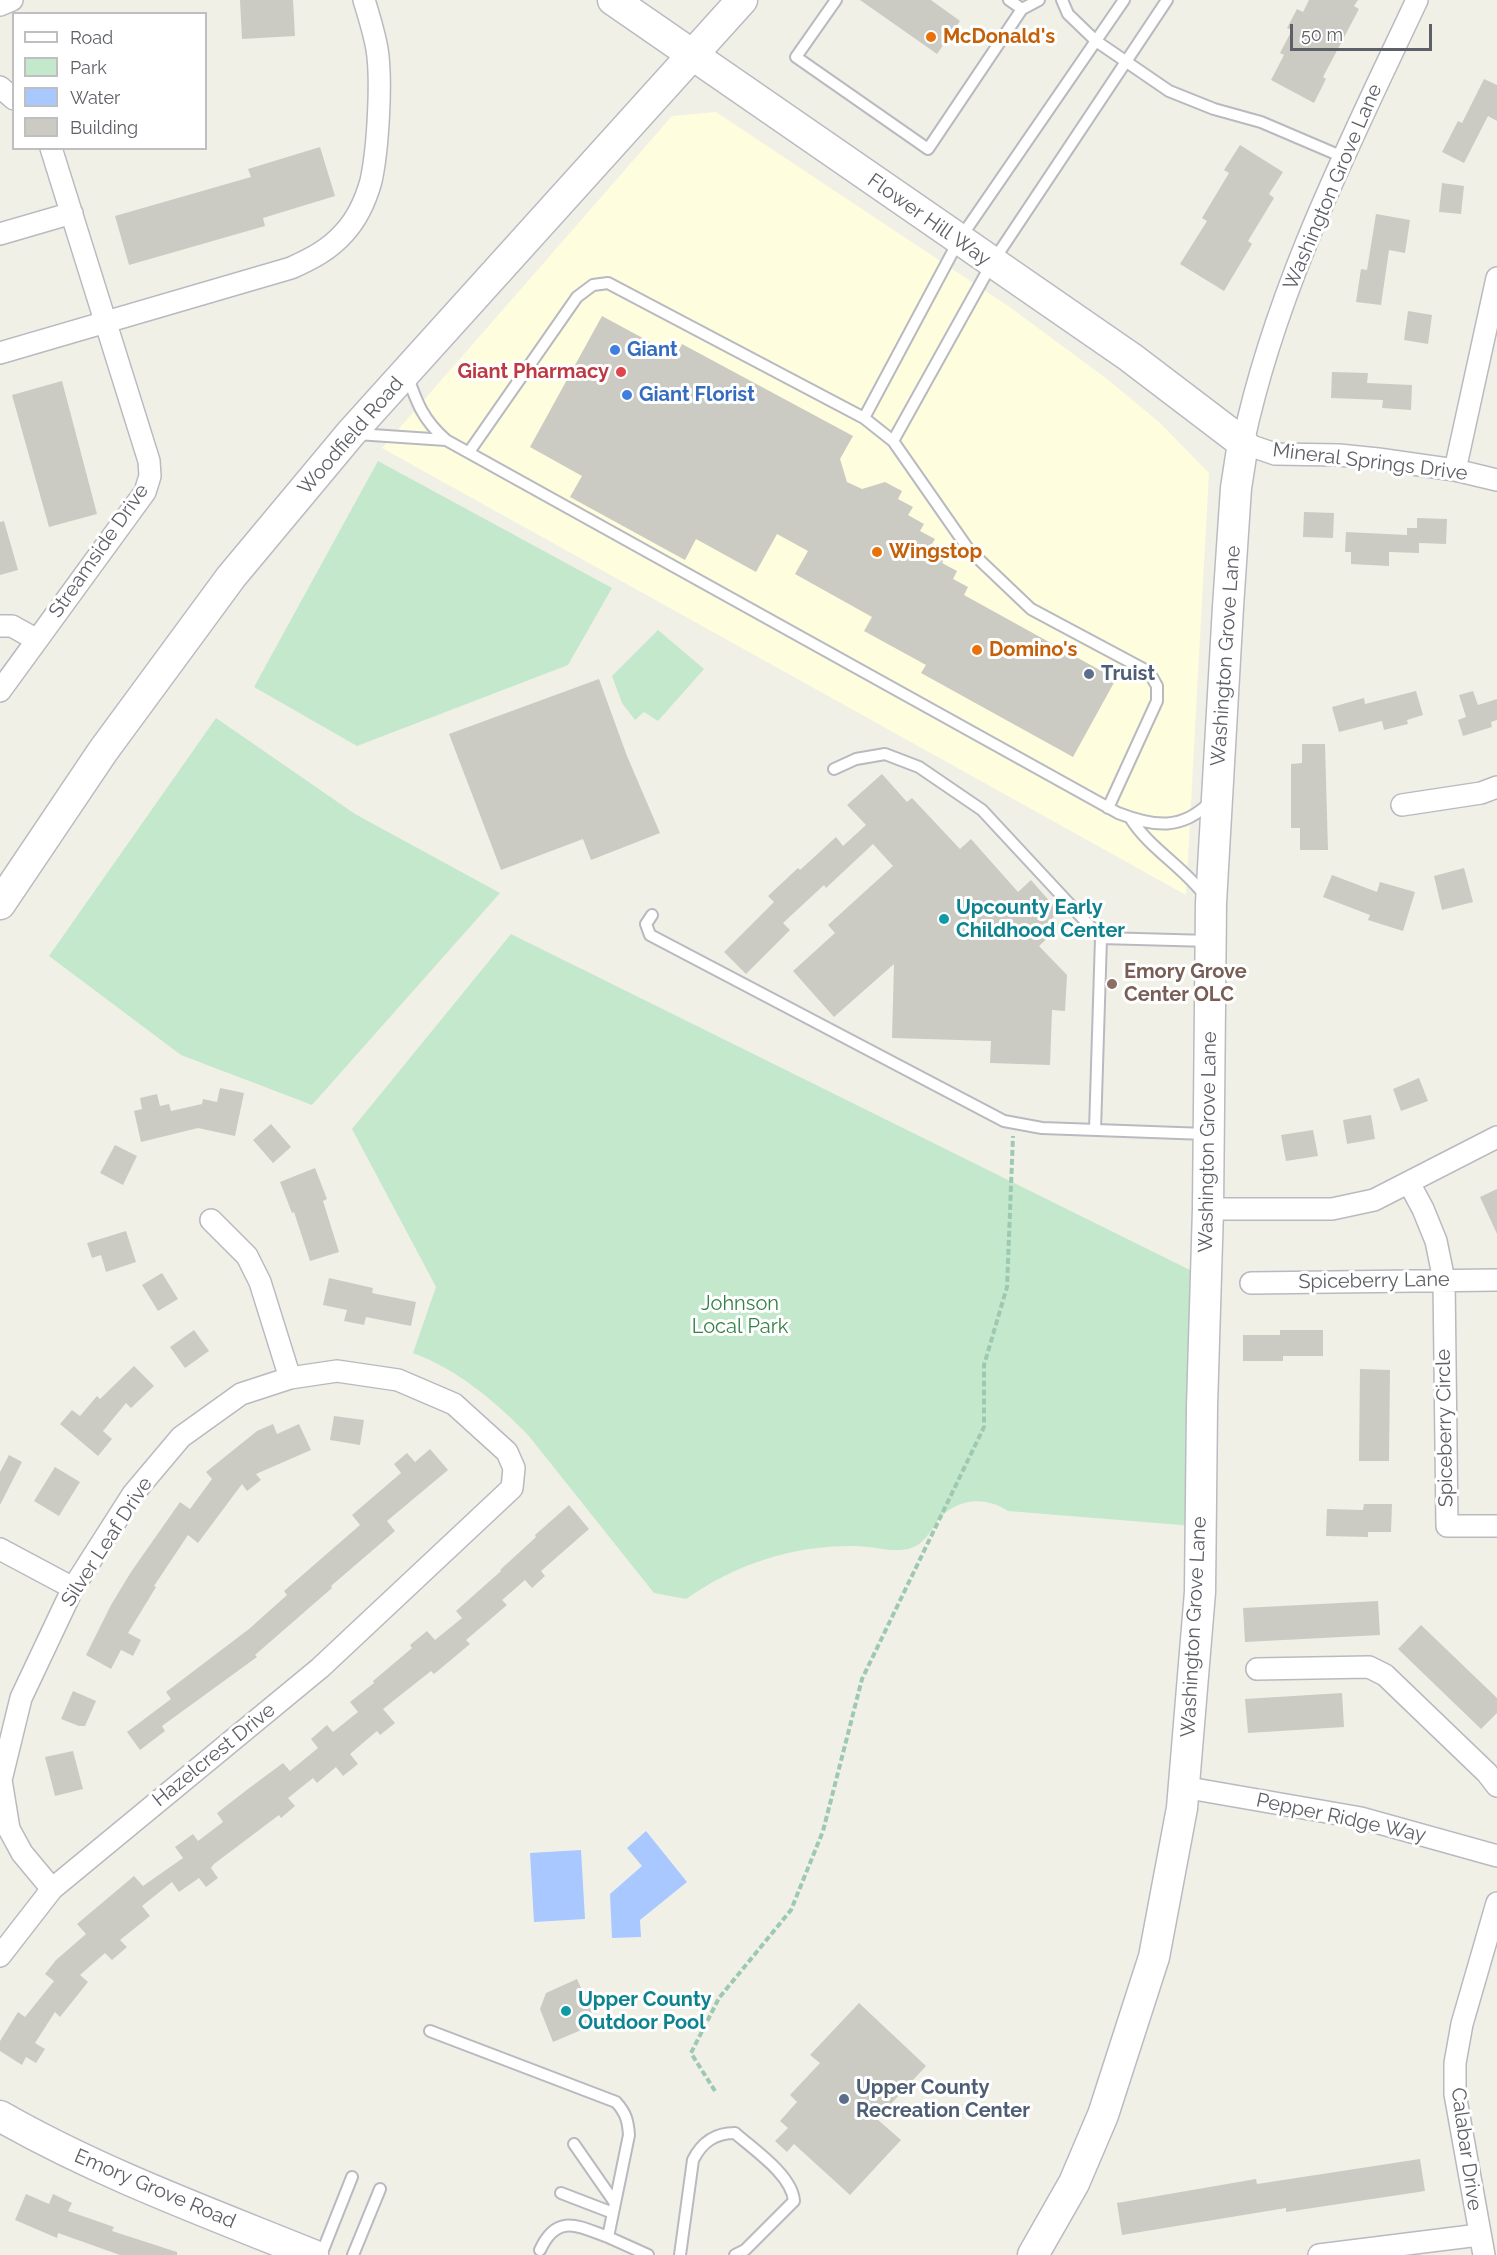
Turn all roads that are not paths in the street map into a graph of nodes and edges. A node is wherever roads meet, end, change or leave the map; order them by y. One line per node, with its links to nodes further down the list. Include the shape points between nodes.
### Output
1 (12, 0): 12 (street)
2 (364, 0): 26 (street, via 377,50 375,152 371,181 345,233 321,254 291,268)
3 (613, 0): 15 (street, Flower Hill Way)
4 (742, 0): 15 (street, Woodfield Road)
5 (836, 0): 13 (lane, via 796,57 928,149)
6 (1009, 0): 13 (lane)
7 (1039, 0): 13 (lane)
8 (1062, 0): 14 (lane, via 1068,14)
9 (1124, 0): 14 (lane)
10 (1167, 0): 16 (lane)
11 (1417, 0): 20 (street, Washington Grove Lane)
12 (0, 5)
13 (1022, 9)
14 (1096, 41): 16 (lane); 23 (lane)
15 (692, 56): 23 (street, Flower Hill Way); 28 (street, Woodfield Road)
16 (1126, 61): 20 (lane, via 1186,99 1261,122); 24 (lane)
17 (0, 87): 18 (street)
18 (12, 97)
19 (52, 150): 21 (street, Streamside Drive)
20 (1343, 157): 33 (street, Washington Grove Lane, via 1293,276)
21 (72, 213): 22 (street); 26 (street, Streamside Drive)
22 (0, 234)
23 (959, 240): 24 (street, Flower Hill Way); 29 (lane)
24 (992, 263): 32 (lane); 33 (street, Flower Hill Way, via 1130,357)
25 (1497, 278): 35 (street)
26 (106, 322): 27 (street); 38 (street, Streamside Drive, via 149,461 150,476 145,492)
27 (0, 353)
28 (406, 372): 30 (street, Woodfield Road); 31 (lane, via 421,412)
29 (864, 418): 32 (lane); 34 (lane, via 608,284 593,285 577,297)
30 (351, 433): 31 (lane); 47 (street, Woodfield Road, via 231,577 176,650)
31 (446, 440): 34 (lane)
32 (894, 441): 44 (lane, via 969,549 1031,609 1149,672 1157,686 1158,701)
33 (1243, 443): 35 (street, Mineral Springs Drive, via 1275,454 1339,455); 42 (street, Washington Grove Lane, via 1236,488)
34 (469, 452): 44 (lane)
35 (1455, 470): 36 (street, Mineral Springs Drive)
36 (1497, 480)
37 (0, 626): 38 (street, via 12,626)
38 (37, 640): 39 (street, Streamside Drive)
39 (0, 691)
40 (834, 769): 49 (lane, via 856,759 885,754 919,766 982,810)
41 (1497, 788): 43 (street)
42 (1217, 795): 45 (lane, via 1199,813 1181,822 1163,825); 46 (street, Washington Grove Lane)
43 (1402, 805)
44 (1108, 808): 45 (lane)
45 (1131, 819): 46 (lane)
46 (1211, 903): 50 (street, Washington Grove Lane)
47 (0, 904)
48 (652, 915): 51 (lane, via 646,924 650,935 1004,1121 1042,1128)
49 (1101, 938): 50 (lane); 51 (lane)
50 (1210, 941): 52 (street, Washington Grove Lane)
51 (1095, 1130): 52 (lane)
52 (1209, 1134): 55 (street, Washington Grove Lane)
53 (1497, 1137): 54 (street)
54 (1409, 1183): 55 (street, via 1374,1200 1332,1209); 57 (street, via 1436,1242)
55 (1208, 1209): 67 (street, Washington Grove Lane, via 1200,1592)
56 (211, 1220): 60 (street, via 247,1256 260,1282)
57 (1444, 1280): 58 (street, Spiceberry Lane); 59 (street, Spiceberry Lane); 61 (street, Spiceberry Circle, via 1447,1526)
58 (1497, 1280)
59 (1251, 1284)
60 (290, 1378): 63 (street, Silver Leaf Drive, via 337,1371 398,1380 454,1404 507,1452 514,1468 512,1488); 64 (street, Silver Leaf Drive, via 242,1394 181,1437 133,1494)
61 (1497, 1526)
62 (0, 1549): 64 (street)
63 (436, 1561): 69 (street, Hazelcrest Drive, via 320,1668)
64 (74, 1588): 69 (street, Silver Leaf Drive, via 21,1698 1,1780 9,1829 22,1853)
65 (1257, 1669): 66 (street, via 1369,1667 1384,1675)
66 (1494, 1774)
67 (1184, 1787): 68 (street, Pepper Ridge Way, via 1361,1818); 88 (street, Washington Grove Lane, via 1154,1957 1103,2115 1074,2183)
68 (1497, 1856)
69 (52, 1889): 71 (street, Hazelcrest Drive)
70 (1497, 1904): 80 (street, Calabar Drive, via 1462,2024 1455,2063 1455,2094)
71 (0, 1956)
72 (430, 2031): 78 (lane, via 616,2102 624,2111 629,2135)
73 (0, 2116): 82 (street, Emory Grove Road, via 130,2181)
74 (574, 2144): 78 (lane)
75 (352, 2177): 83 (lane)
76 (380, 2188): 84 (lane)
77 (561, 2193): 78 (lane)
78 (614, 2208): 79 (lane)
79 (608, 2237): 81 (lane, via 572,2224 546,2237); 85 (lane)
80 (1481, 2245): 89 (street)
81 (540, 2250)
82 (313, 2255)
83 (321, 2255)
84 (353, 2255)
85 (648, 2255)
86 (681, 2255): 87 (lane, via 693,2160 711,2138 735,2133 787,2180 794,2201 745,2250)
87 (735, 2255)
88 (1033, 2255)
89 (1319, 2255)

